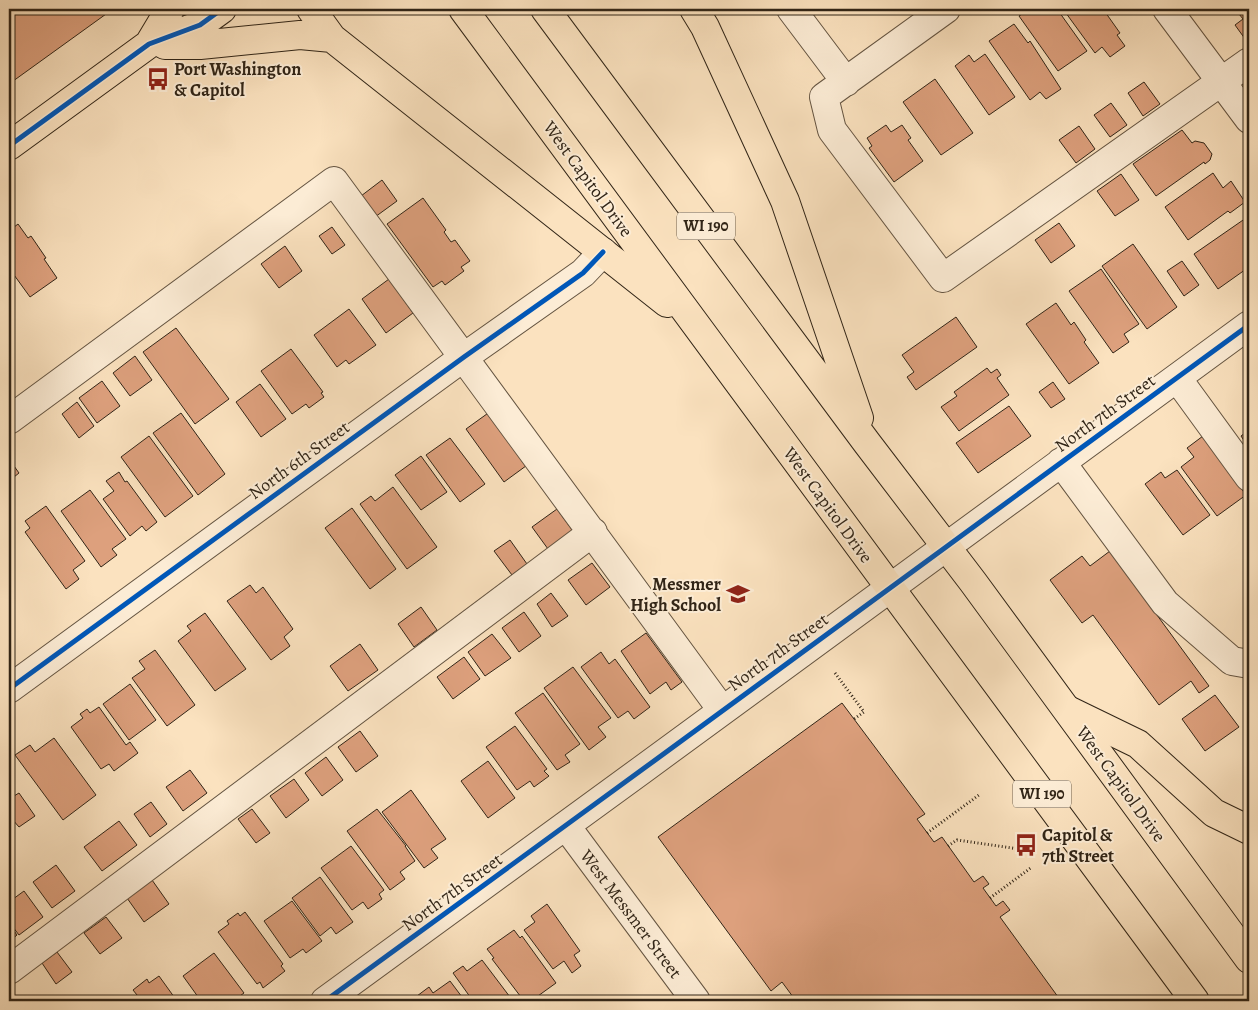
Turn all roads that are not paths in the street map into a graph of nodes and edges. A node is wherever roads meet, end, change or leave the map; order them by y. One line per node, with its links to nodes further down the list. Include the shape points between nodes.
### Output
1 (170, 9): 11 (main road)
2 (222, 9): 11 (main road, via 200,25)
3 (311, 9): 10 (main road)
4 (463, 9): 19 (main road, West Capitol Drive / WI 190)
5 (545, 9): 23 (main road, West Capitol Drive / WI 190)
6 (694, 9): 23 (main road, via 786,200)
7 (791, 9): 13 (street)
8 (946, 9): 13 (street)
9 (1167, 9): 14 (street)
10 (332, 38): 11 (main road, via 300,35 200,45); 17 (main road)
11 (148, 44): 16 (main road)
12 (1249, 62): 14 (street)
13 (846, 82): 14 (street, via 824,97 832,130 943,278)
14 (1222, 82): 15 (street)
15 (1249, 119)
16 (9, 146)
17 (604, 252): 19 (main road); 20 (street, North 6th Street, via 583,273)
18 (1249, 325): 21 (street, North 7th Street)
19 (697, 328): 28 (main road, West Capitol Drive / WI 190)
20 (464, 357): 22 (street, via 334,181); 26 (street); 30 (street, North 6th Street)
21 (1177, 378): 24 (street, North 7th Street); 25 (street)
22 (9, 420)
23 (868, 443): 27 (main road, West Capitol Drive / WI 190)
24 (1061, 462): 27 (street, North 7th Street); 29 (street, via 1165,603 1232,661)
25 (1249, 477)
26 (593, 532): 31 (street); 36 (street)
27 (946, 546): 28 (street, North 7th Street); 32 (main road, West Capitol Drive / WI 190)
28 (889, 588): 31 (street, North 7th Street); 39 (main road, West Capitol Drive / WI 190)
29 (1249, 664)
30 (9, 689)
31 (722, 710): 33 (street, North 7th Street)
32 (1068, 710): 34 (main road, via 1138,744 1214,813); 35 (main road, West Capitol Drive / WI 190)
33 (566, 826): 37 (street, North 7th Street); 38 (street, West Messmer Street)
34 (1249, 830)
35 (1249, 959)
36 (9, 970)
37 (324, 1001)
38 (696, 1001)
39 (1195, 1001)

